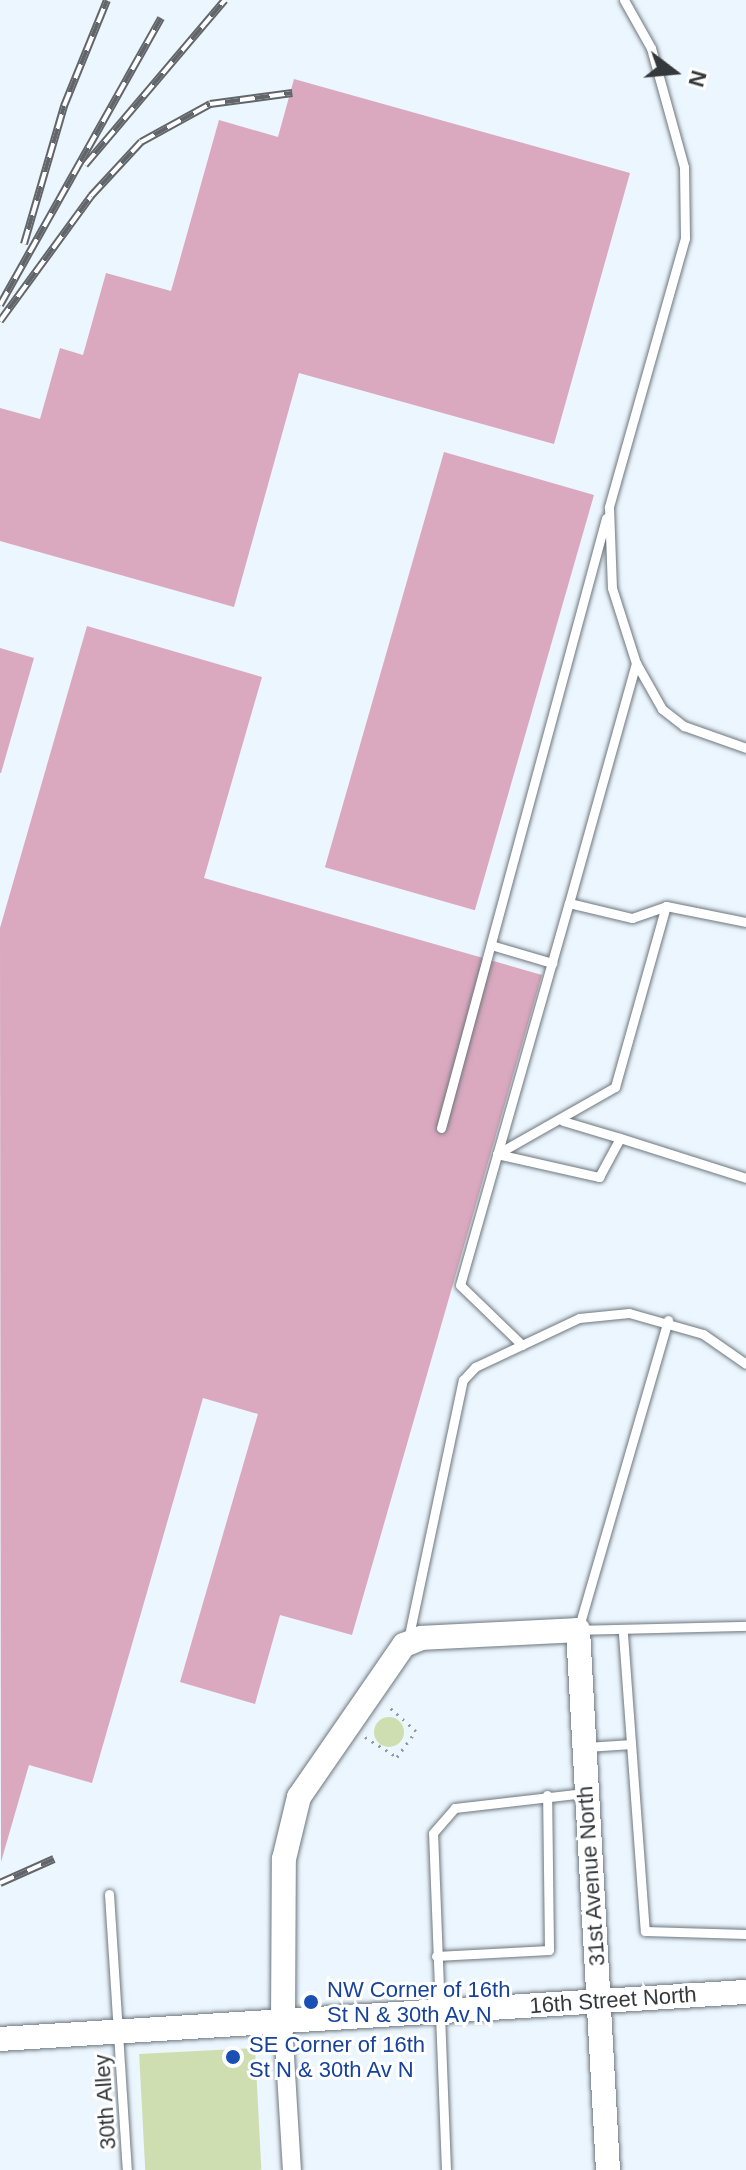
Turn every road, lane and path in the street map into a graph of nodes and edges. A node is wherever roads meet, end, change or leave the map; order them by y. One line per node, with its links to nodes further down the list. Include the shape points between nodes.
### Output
1 (624, 0): 2 (lane, via 651,48 684,167 685,238)
2 (609, 507): 3 (lane, via 612,588); 8 (lane)
3 (636, 663): 4 (lane, via 662,709 684,726); 5 (lane)
4 (746, 748)
5 (569, 903): 6 (lane, via 632,918); 9 (lane)
6 (666, 906): 7 (lane); 10 (lane, via 615,1087)
7 (746, 922)
8 (491, 945): 9 (lane); 11 (lane)
9 (552, 963): 13 (lane)
10 (563, 1121): 12 (lane); 13 (lane)
11 (441, 1128)
12 (620, 1138): 13 (lane, via 599,1177); 15 (lane)
13 (497, 1154): 17 (lane, via 461,1288)
14 (746, 1168): 15 (lane)
15 (741, 1176)
16 (668, 1320): 17 (lane, via 629,1313 579,1318); 19 (lane); 21 (lane)
17 (522, 1345): 23 (lane, via 463,1380)
18 (746, 1351): 19 (lane)
19 (744, 1363)
20 (746, 1626): 22 (lane)
21 (578, 1630): 22 (lane); 23 (street); 27 (street, 31st Avenue North)
22 (623, 1634): 26 (lane)
23 (408, 1640): 36 (street, via 299,1797 284,1859)
24 (382, 1701): 25 (path, via 416,1731 397,1757)
25 (359, 1733)
26 (631, 1744): 27 (lane); 31 (lane, via 645,1931)
27 (581, 1747): 28 (street, 31st Avenue North)
28 (584, 1793): 29 (lane); 34 (street, 31st Avenue North)
29 (547, 1795): 32 (lane, via 455,1808 438,1820); 32 (lane, via 549,1950)
30 (109, 1894): 37 (lane, 30th Alley)
31 (746, 1934)
32 (436, 1956): 35 (lane)
33 (746, 1992): 34 (street, 16th Street North)
34 (600, 2000): 35 (street, 16th Street North); 42 (street, 31st Avenue North)
35 (438, 2012): 36 (street, 16th Street North); 41 (lane)
36 (283, 2024): 37 (street, 16th Street North); 40 (street)
37 (117, 2032): 38 (street, 16th Street North); 39 (lane, 30th Alley)
38 (0, 2039)
39 (127, 2170)
40 (292, 2170)
41 (446, 2170)
42 (608, 2170)

